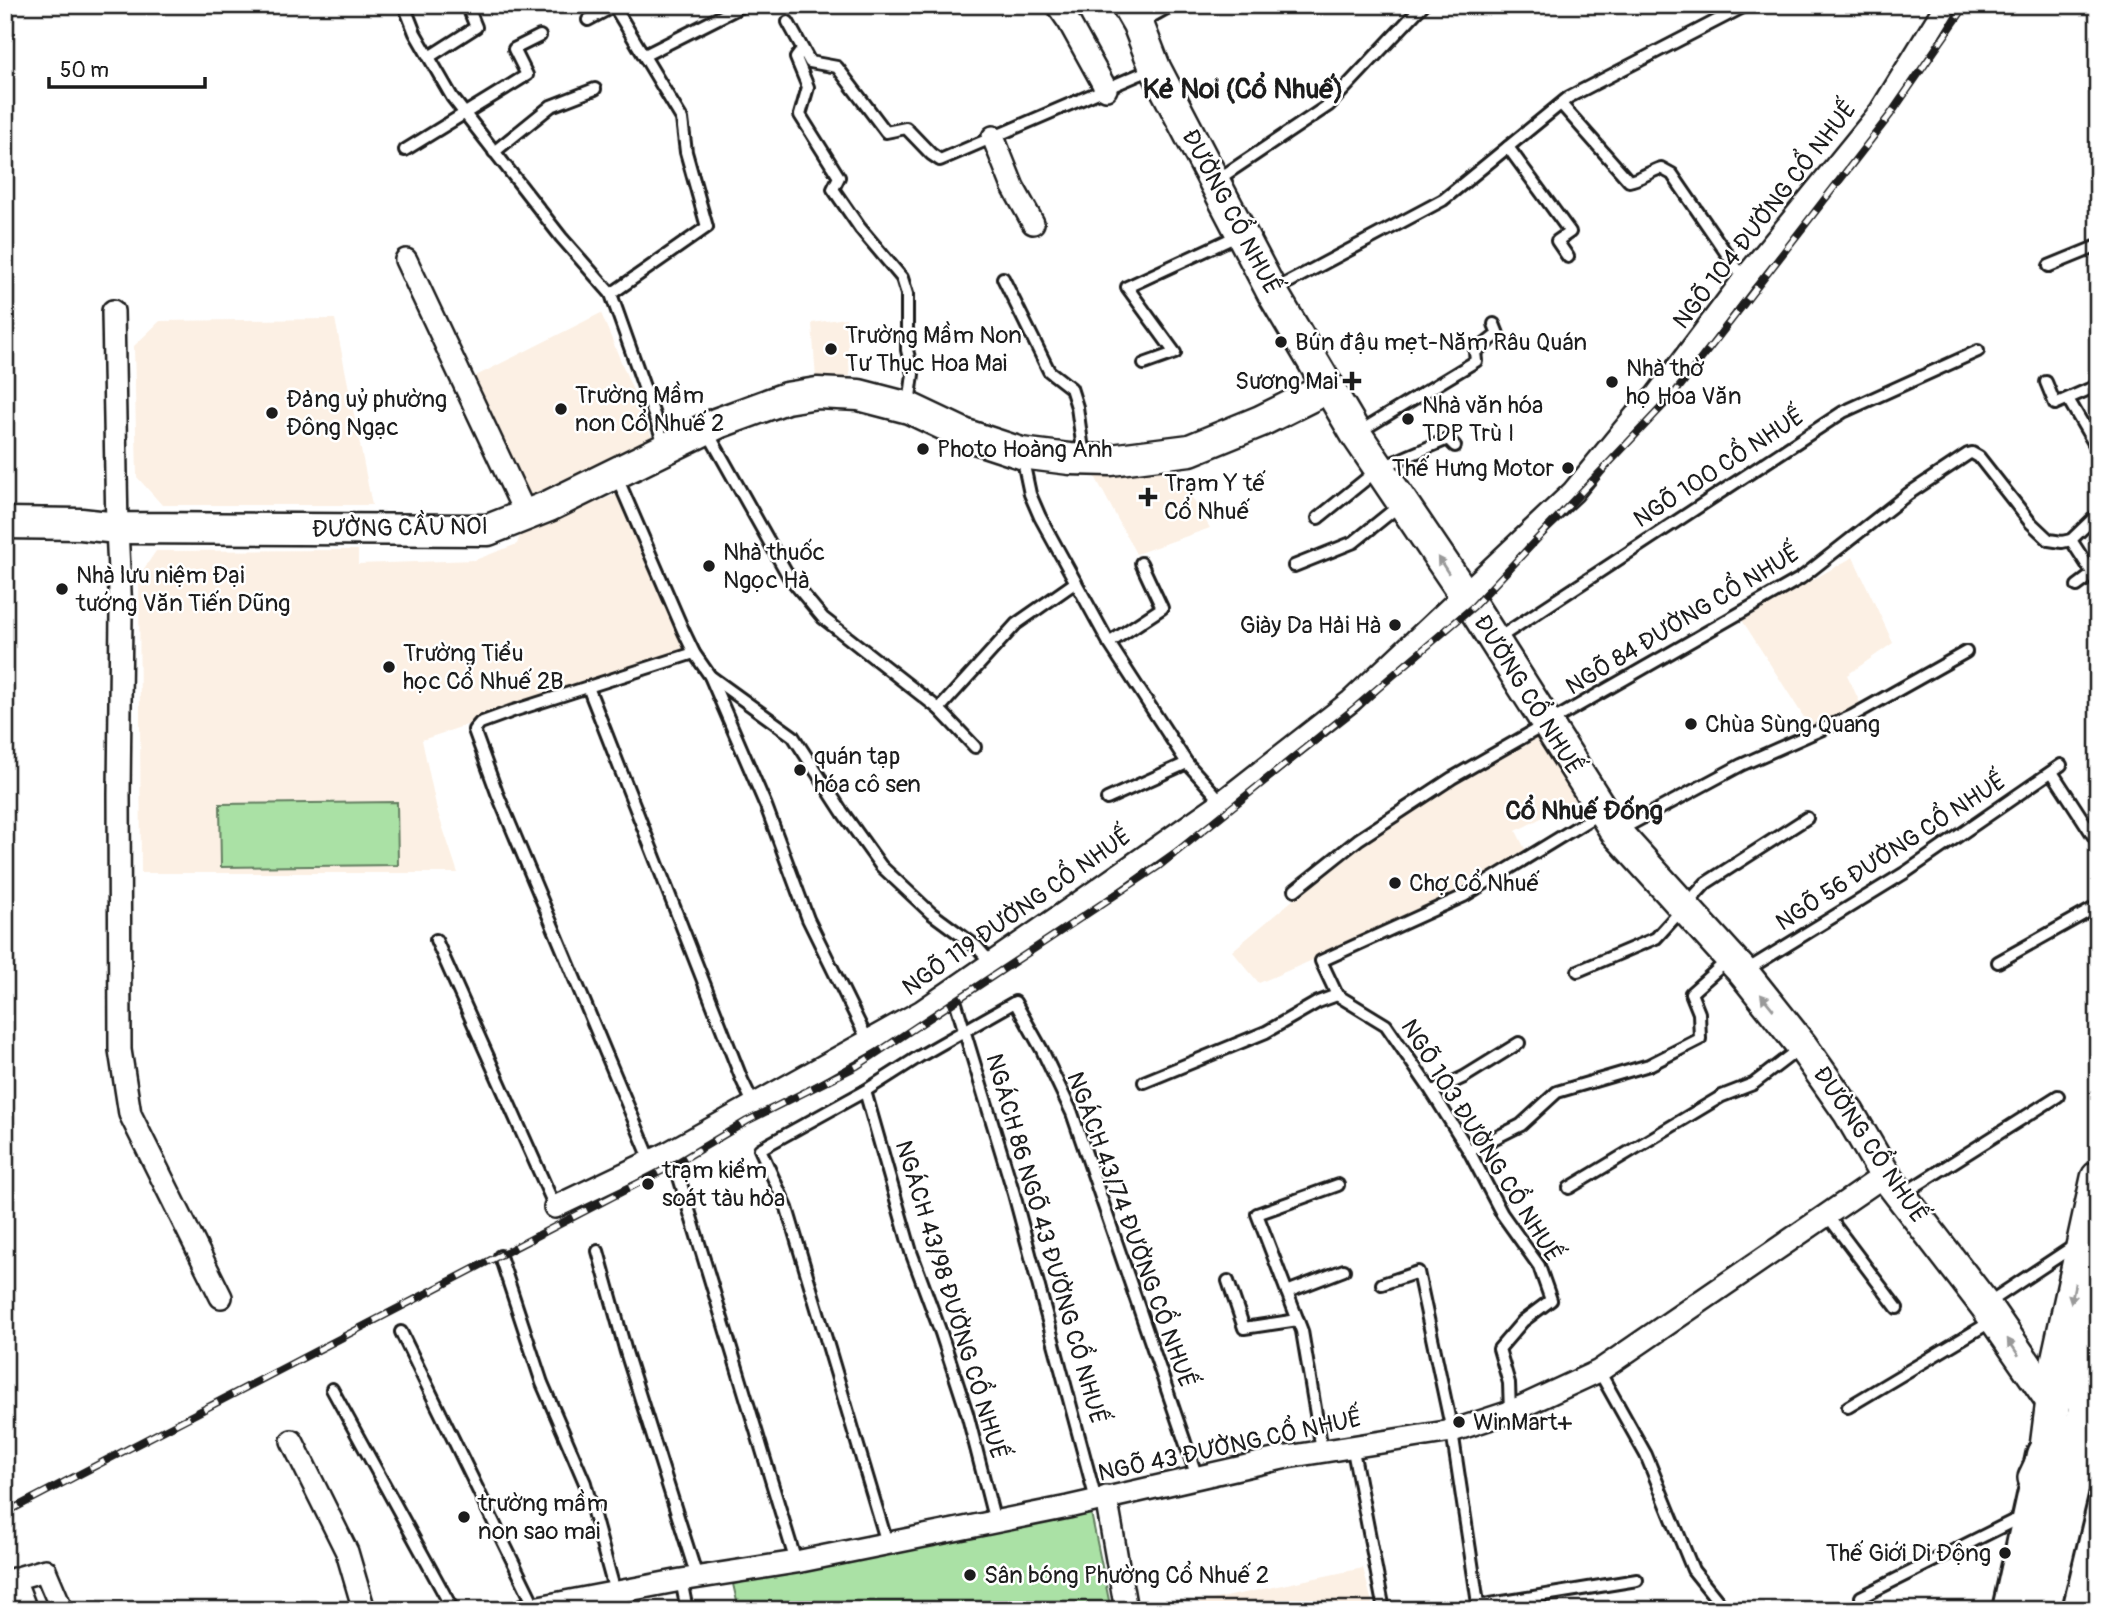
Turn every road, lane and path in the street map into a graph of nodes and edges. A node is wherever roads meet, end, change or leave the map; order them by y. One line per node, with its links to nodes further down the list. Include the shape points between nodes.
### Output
1 (404, 5): 15 (lane)
2 (467, 5): 15 (lane, via 476,27)
3 (744, 5): 14 (lane)
4 (1057, 5): 18 (street)
5 (1172, 5): 9 (lane)
6 (1423, 5): 25 (lane, via 1329,105)
7 (1747, 5): 19 (lane)
8 (1946, 5): 33 (street, NGÕ 104 ĐƯỜNG CỔ NHUẾ, via 1880,112)
9 (1132, 15): 16 (main road, ĐƯỜNG CỔ NHUẾ)
10 (588, 20): 14 (lane, via 614,6)
11 (788, 22): 13 (lane)
12 (540, 36): 20 (lane, via 514,49 527,75)
13 (802, 50): 21 (lane, via 810,62 837,67 887,132 906,128 940,160); 44 (lane, via 796,58 808,87 800,115 839,177 833,189 902,278 907,294 907,350 913,374)
14 (645, 55): 35 (lane, via 682,119 686,152 708,227)
15 (429, 57): 20 (lane)
16 (1155, 68): 18 (lane); 25 (main road, ĐƯỜNG CỔ NHUẾ)
17 (595, 89): 24 (lane, via 551,106)
18 (1106, 89): 21 (lane)
19 (1561, 104): 22 (lane); 33 (lane, via 1629,181 1661,168 1672,174)
20 (464, 114): 23 (lane); 24 (lane)
21 (993, 137): 26 (street)
22 (1508, 147): 29 (lane, via 1570,232 1557,242); 34 (lane, via 1443,200)
23 (405, 149)
24 (494, 152): 35 (lane)
25 (1214, 182): 27 (main road, ĐƯỜNG CỔ NHUẾ)
26 (1033, 223)
27 (1242, 233): 34 (main road, ĐƯỜNG CỔ NHUẾ); 39 (lane, via 1126,287 1175,353)
28 (2098, 246): 31 (lane)
29 (1568, 257)
30 (406, 260): 56 (street)
31 (2049, 266)
32 (1003, 278): 51 (lane, via 1049,371 1071,388)
33 (1744, 279): 65 (street, NGÕ 104 ĐƯỜNG CỔ NHUẾ, via 1655,397 1573,492)
34 (1272, 292): 41 (main road, ĐƯỜNG CỔ NHUẾ)
35 (611, 294): 48 (lane)
36 (113, 311): 59 (street)
37 (1494, 324): 46 (lane, via 1498,334 1475,352 1476,361)
38 (1978, 351): 66 (lane, NGÕ 100 CỔ NHUẾ, via 1843,412)
39 (1144, 364)
40 (2046, 382): 43 (lane, via 2055,404)
41 (1329, 387): 46 (main road, ĐƯỜNG CỔ NHUẾ); 51 (main road, ĐƯỜNG CẦU NOI, via 1190,450)
42 (2094, 387): 43 (lane)
43 (2068, 399): 49 (lane)
44 (909, 408): 45 (main road, ĐƯỜNG CẦU NOI, via 859,395 817,393 786,398); 50 (main road, ĐƯỜNG CẦU NOI, via 966,435)
45 (705, 429): 48 (main road, ĐƯỜNG CẦU NOI); 72 (lane, via 789,577 823,618)
46 (1356, 433): 52 (main road, ĐƯỜNG CỔ NHUẾ)
47 (1455, 446): 52 (lane, via 1448,439)
48 (666, 448): 53 (main road, ĐƯỜNG CẦU NOI)
49 (2098, 450)
50 (1021, 453): 51 (main road, ĐƯỜNG CẦU NOI); 63 (lane, via 1030,494)
51 (1084, 460)
52 (1380, 468): 54 (main road, ĐƯỜNG CỔ NHUẾ); 57 (lane)
53 (616, 475): 56 (main road, ĐƯỜNG CẦU NOI); 69 (lane)
54 (1403, 502): 62 (lane, via 1354,542); 65 (main road, ĐƯỜNG CỔ NHUẾ, one-way to 54)
55 (2098, 514): 60 (lane)
56 (526, 515): 59 (main road, ĐƯỜNG CẦU NOI, via 488,530)
57 (1318, 517)
58 (5, 523): 59 (main road, ĐƯỜNG CẦU NOI)
59 (117, 528): 116 (street, via 121,613 120,1050 130,1114)
60 (2071, 540): 64 (lane, via 2093,574); 73 (lane, NGÕ 84 ĐƯỜNG CỔ NHUẾ, via 2049,540 1975,455 1968,454 1854,534 1801,578)
61 (1141, 563): 67 (lane, via 1162,608)
62 (1294, 566)
63 (1076, 582): 67 (lane); 72 (lane, via 1016,624)
64 (2077, 586)
65 (1462, 594): 66 (main road, ĐƯỜNG CỔ NHUẾ); 77 (street, NGÕ 119 ĐƯỜNG CỔ NHUẾ, via 1351,701)
66 (1494, 640): 73 (main road, ĐƯỜNG CỔ NHUẾ)
67 (1109, 643): 75 (lane)
68 (1966, 652): 79 (lane, via 1852,716)
69 (694, 653): 70 (lane); 71 (lane)
70 (710, 677): 86 (lane, via 793,736 881,866); 94 (lane, via 766,806)
71 (588, 687): 99 (lane); 101 (lane, via 480,723 474,730)
72 (939, 709): 74 (lane)
73 (1546, 725): 79 (main road, ĐƯỜNG CỔ NHUẾ); 81 (lane, NGÕ 84 ĐƯỜNG CỔ NHUẾ, via 1440,785 1359,839)
74 (975, 747)
75 (1188, 763): 76 (lane); 77 (lane)
76 (1107, 799)
77 (1222, 802): 86 (street, NGÕ 119 ĐƯỜNG CỔ NHUẾ)
78 (1807, 818): 83 (lane, via 1706,883)
79 (1609, 822): 83 (main road, ĐƯỜNG CỔ NHUẾ); 90 (lane, via 1321,961)
80 (2098, 844): 87 (lane, NGÕ 56 ĐƯỜNG CỔ NHUẾ, via 2056,769 1906,872)
81 (1295, 890)
82 (2098, 906): 85 (lane)
83 (1684, 907): 87 (main road, ĐƯỜNG CỔ NHUẾ); 88 (lane, via 1656,938)
84 (436, 940): 107 (lane)
85 (1998, 961)
86 (991, 962): 89 (street, NGÕ 119 ĐƯỜNG CỔ NHUẾ)
87 (1737, 965): 93 (main road, ĐƯỜNG CỔ NHUẾ, one-way to 87); 100 (lane, NGÕ 56 ĐƯỜNG CỔ NHUẾ, via 1691,993 1699,1013 1700,1039 1649,1065 1557,1093 1521,1125)
88 (1578, 971)
89 (952, 989): 91 (lane, NGÁCH 86 NGÕ 43 ĐƯỜNG CỔ NHUẾ); 94 (street, NGÕ 119 ĐƯỜNG CỔ NHUẾ, via 909,1024)
90 (1337, 995): 95 (lane, via 1266,1032); 97 (lane, NGÕ 103 ĐƯỜNG CỔ NHUẾ, via 1386,1026)
91 (965, 1029): 96 (lane); 133 (lane, NGÁCH 43/74 ĐƯỜNG CỔ NHUẾ, via 1015,1002 1039,1044 1072,1113); 134 (lane, NGÁCH 86 NGÕ 43 ĐƯỜNG CỔ NHUẾ)
92 (1519, 1043): 97 (lane)
93 (1802, 1046): 105 (main road, ĐƯỜNG CỔ NHUẾ); 106 (lane, via 1753,1084 1722,1096)
94 (859, 1052): 99 (street, NGÕ 119 ĐƯỜNG CỔ NHUẾ)
95 (1144, 1082)
96 (865, 1091): 136 (lane, NGÁCH 43/98 ĐƯỜNG CỔ NHUẾ, via 911,1252 967,1413); 137 (lane, via 760,1149 787,1208)
97 (1432, 1092): 100 (lane, NGÕ 103 ĐƯỜNG CỔ NHUẾ)
98 (2058, 1096): 105 (lane)
99 (754, 1105): 101 (street, NGÕ 119 ĐƯỜNG CỔ NHUẾ)
100 (1469, 1151): 127 (lane, NGÕ 103 ĐƯỜNG CỔ NHUẾ, via 1502,1214 1539,1266 1551,1300 1522,1321 1499,1349 1509,1383)
101 (651, 1161): 107 (street, NGÕ 119 ĐƯỜNG CỔ NHUẾ)
102 (675, 1164): 138 (lane)
103 (2098, 1178): 109 (main road)
104 (1338, 1185): 115 (lane, via 1257,1214)
105 (1893, 1185): 108 (street, NGÕ 43 ĐƯỜNG CỔ NHUẾ); 119 (main road, ĐƯỜNG CỔ NHUẾ)
106 (1569, 1188)
107 (555, 1206)
108 (1827, 1215): 118 (lane); 123 (street, NGÕ 43 ĐƯỜNG CỔ NHUẾ)
109 (2084, 1239): 119 (lane); 125 (main road, one-way to 125)
110 (598, 1251): 139 (lane)
111 (500, 1256): 141 (lane, via 542,1383 584,1483)
112 (1344, 1270): 115 (lane)
113 (1228, 1282): 120 (lane, via 1244,1328)
114 (1382, 1284): 128 (lane, via 1418,1272)
115 (1287, 1292): 120 (lane)
116 (221, 1297)
117 (2098, 1307): 155 (main road)
118 (1897, 1308)
119 (1990, 1312): 125 (main road, ĐƯỜNG CỔ NHUẾ, one-way to 119); 126 (lane)
120 (1298, 1320): 131 (lane)
121 (401, 1332): 144 (lane)
122 (2098, 1368): 156 (highway)
123 (1600, 1371): 127 (street, NGÕ 43 ĐƯỜNG CỔ NHUẾ); 152 (lane, via 1646,1455 1693,1570)
124 (332, 1389): 148 (lane)
125 (2052, 1402): 132 (main road)
126 (1847, 1407)
127 (1510, 1412): 128 (street, NGÕ 43 ĐƯỜNG CỔ NHUẾ)
128 (1452, 1432): 130 (street, NGÕ 43 ĐƯỜNG CỔ NHUẾ); 143 (lane)
129 (292, 1441): 147 (street, via 347,1552)
130 (1352, 1445): 131 (street, NGÕ 43 ĐƯỜNG CỔ NHUẾ); 151 (lane)
131 (1322, 1450): 133 (street, NGÕ 43 ĐƯỜNG CỔ NHUẾ)
132 (2046, 1455): 135 (main road); 154 (highway)
133 (1197, 1477): 134 (street, NGÕ 43 ĐƯỜNG CỔ NHUẾ)
134 (1101, 1499): 136 (street, NGÕ 43 ĐƯỜNG CỔ NHUẾ); 150 (street)
135 (2013, 1521): 142 (lane); 153 (main road)
136 (995, 1522): 137 (street, NGÕ 43 ĐƯỜNG CỔ NHUẾ)
137 (887, 1543): 138 (street, NGÕ 43 ĐƯỜNG CỔ NHUẾ)
138 (796, 1562): 139 (street, NGÕ 43 ĐƯỜNG CỔ NHUẾ)
139 (689, 1578): 141 (street, NGÕ 43 ĐƯỜNG CỔ NHUẾ); 149 (lane)
140 (1637, 1580): 143 (lane)
141 (615, 1592): 144 (street, NGÕ 43 ĐƯỜNG CỔ NHUẾ)
142 (1861, 1597)
143 (1479, 1608)
144 (529, 1609)
145 (26, 1610): 146 (street, via 14,1579 46,1570)
146 (62, 1610)
147 (364, 1610)
148 (453, 1610)
149 (687, 1610)
150 (1126, 1610)
151 (1384, 1610)
152 (1725, 1610)
153 (1993, 1610)
154 (2012, 1610)
155 (2028, 1610)
156 (2040, 1610)

